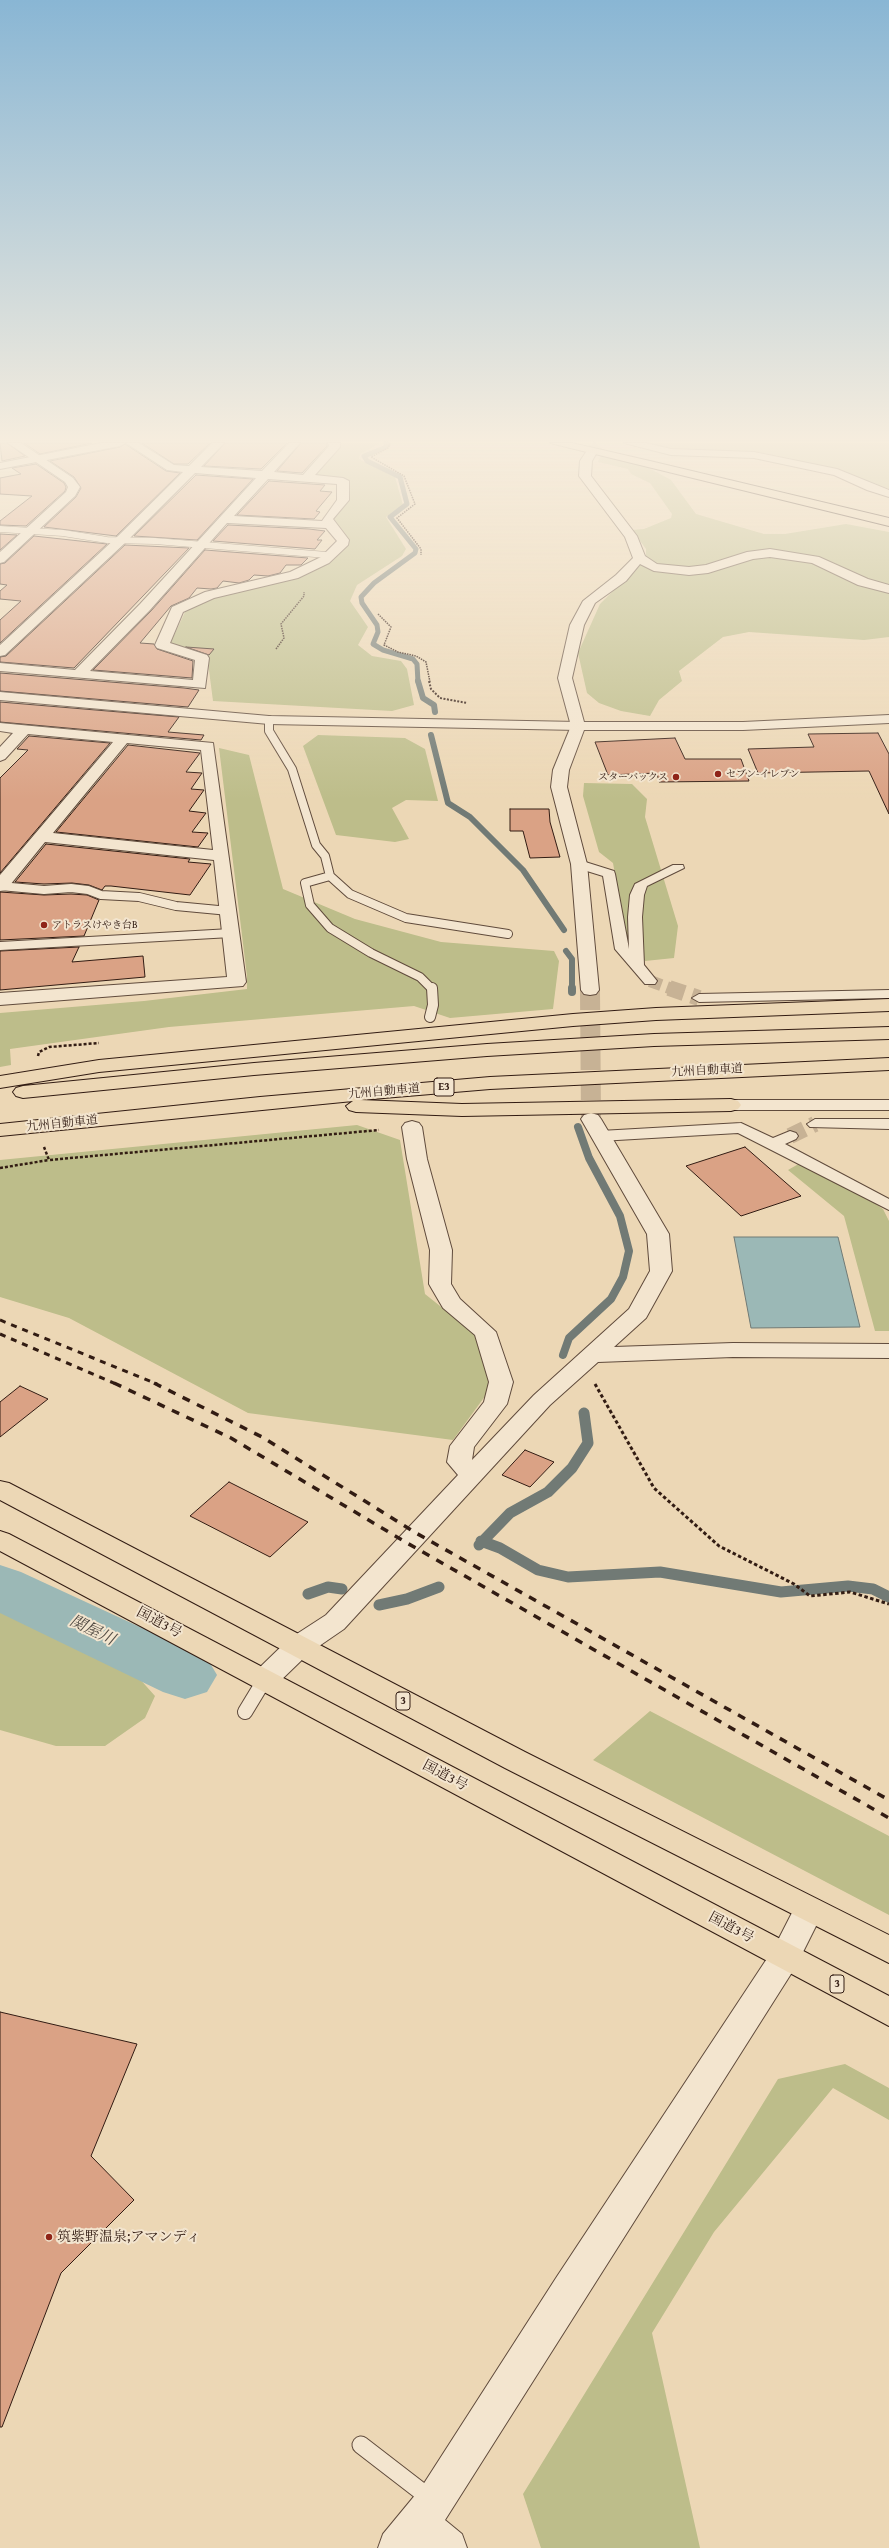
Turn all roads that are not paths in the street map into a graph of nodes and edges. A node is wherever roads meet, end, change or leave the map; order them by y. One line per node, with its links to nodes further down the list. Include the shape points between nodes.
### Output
1 (97, 562): 12 (street)
2 (185, 562): 9 (street)
3 (321, 562): 10 (street, via 294,575 210,595)
4 (635, 562): 19 (street, via 621,578 590,602 577,625 565,678)
5 (646, 562): 6 (street, via 654,567 689,571 708,569)
6 (730, 562)
7 (818, 562): 8 (street, via 863,582)
8 (889, 589)
9 (145, 607): 10 (street); 15 (street)
10 (177, 610): 15 (street, via 162,645 202,658 200,685)
11 (0, 632): 12 (street)
12 (19, 634): 13 (street)
13 (0, 652)
14 (0, 667): 15 (street)
15 (78, 675)
16 (0, 696): 18 (street)
17 (889, 719): 19 (street, via 743,726)
18 (269, 720): 19 (street); 28 (lane, via 268,731 292,769 316,845 325,856)
19 (578, 726): 26 (street, via 561,770 559,787)
20 (0, 727): 21 (street)
21 (24, 729): 22 (street); 23 (street)
22 (123, 739): 24 (street); 25 (street, via 208,746)
23 (0, 756)
24 (41, 837): 25 (street); 29 (street)
25 (222, 856): 30 (street)
26 (579, 864): 34 (street, via 609,874 622,949); 36 (street)
27 (678, 868): 34 (street, via 641,884 635,917)
28 (330, 876): 32 (lane, via 350,894 406,918); 40 (lane, via 305,883 310,904 330,928 371,953 420,977 432,988)
29 (0, 886): 30 (lane, via 44,890 71,888 101,895 139,897 176,906)
30 (228, 911): 31 (street)
31 (231, 933): 33 (lane); 38 (street, via 237,982)
32 (508, 934)
33 (0, 946)
34 (636, 966): 35 (street)
35 (650, 980)
36 (590, 990)
37 (699, 998): 39 (street)
38 (0, 999)
39 (888, 1000): 43 (main road, via 573,1020 98,1066)
40 (430, 1017)
41 (889, 1033): 44 (main road, via 654,1040 487,1050 254,1069)
42 (889, 1064): 45 (main road, 九州自動車道 / E3, via 490,1083)
43 (0, 1082)
44 (0, 1094)
45 (260, 1103): 46 (main road, via 462,1110); 52 (main road, 九州自動車道 / E3)
46 (731, 1105): 47 (lane)
47 (889, 1105)
48 (815, 1124): 49 (street)
49 (889, 1124)
50 (412, 1127): 58 (street, via 417,1159 441,1250 440,1284 451,1303 485,1332 501,1382 495,1404 462,1446 459,1462)
51 (596, 1127): 54 (street, via 741,1128); 57 (street, via 658,1234 661,1271 638,1313)
52 (0, 1130)
53 (790, 1136): 54 (street)
54 (773, 1144): 55 (street)
55 (889, 1205)
56 (889, 1350): 57 (street, via 733,1350)
57 (594, 1355): 58 (street, via 542,1400)
58 (472, 1474): 61 (street, via 334,1622)
59 (0, 1489): 61 (main road, 3)
60 (0, 1540): 62 (main road, 国道3号 / 3)
61 (299, 1646): 62 (street); 64 (main road, 3)
62 (265, 1679): 63 (lane); 66 (main road, 国道3号 / 3)
63 (245, 1712)
64 (809, 1910): 65 (main road, 3); 66 (street)
65 (889, 1950)
66 (785, 1956): 67 (main road, 国道3号 / 3); 69 (street)
67 (889, 2012)
68 (361, 2445): 69 (lane)
69 (417, 2524): 70 (street)
70 (448, 2548)

